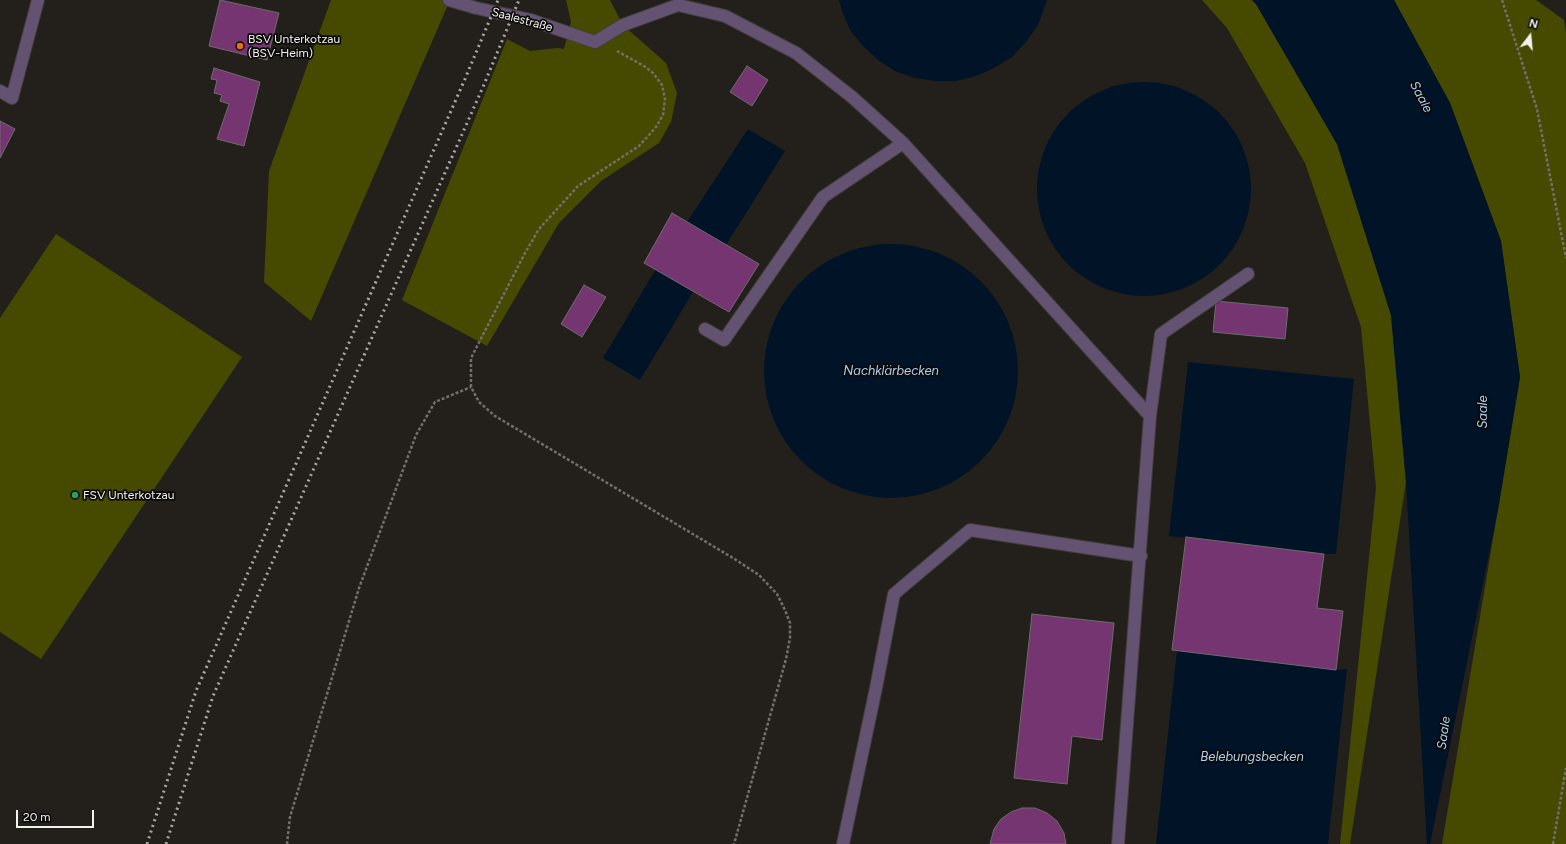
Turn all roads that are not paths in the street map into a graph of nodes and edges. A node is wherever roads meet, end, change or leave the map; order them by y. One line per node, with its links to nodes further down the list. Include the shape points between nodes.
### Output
1 (38, 0): 3 (street, via 12,98)
2 (449, 0): 4 (street, Saalestraße, via 531,20 595,42 623,25 678,6 725,16 796,53 852,97)
3 (0, 91)
4 (903, 143): 6 (street, via 823,197 724,340); 7 (street)
5 (1248, 274): 7 (street, via 1161,334)
6 (705, 329)
7 (1150, 416): 8 (street)
8 (1141, 556): 9 (street, via 970,530 894,594); 10 (street)
9 (843, 844)
10 (1118, 844)

